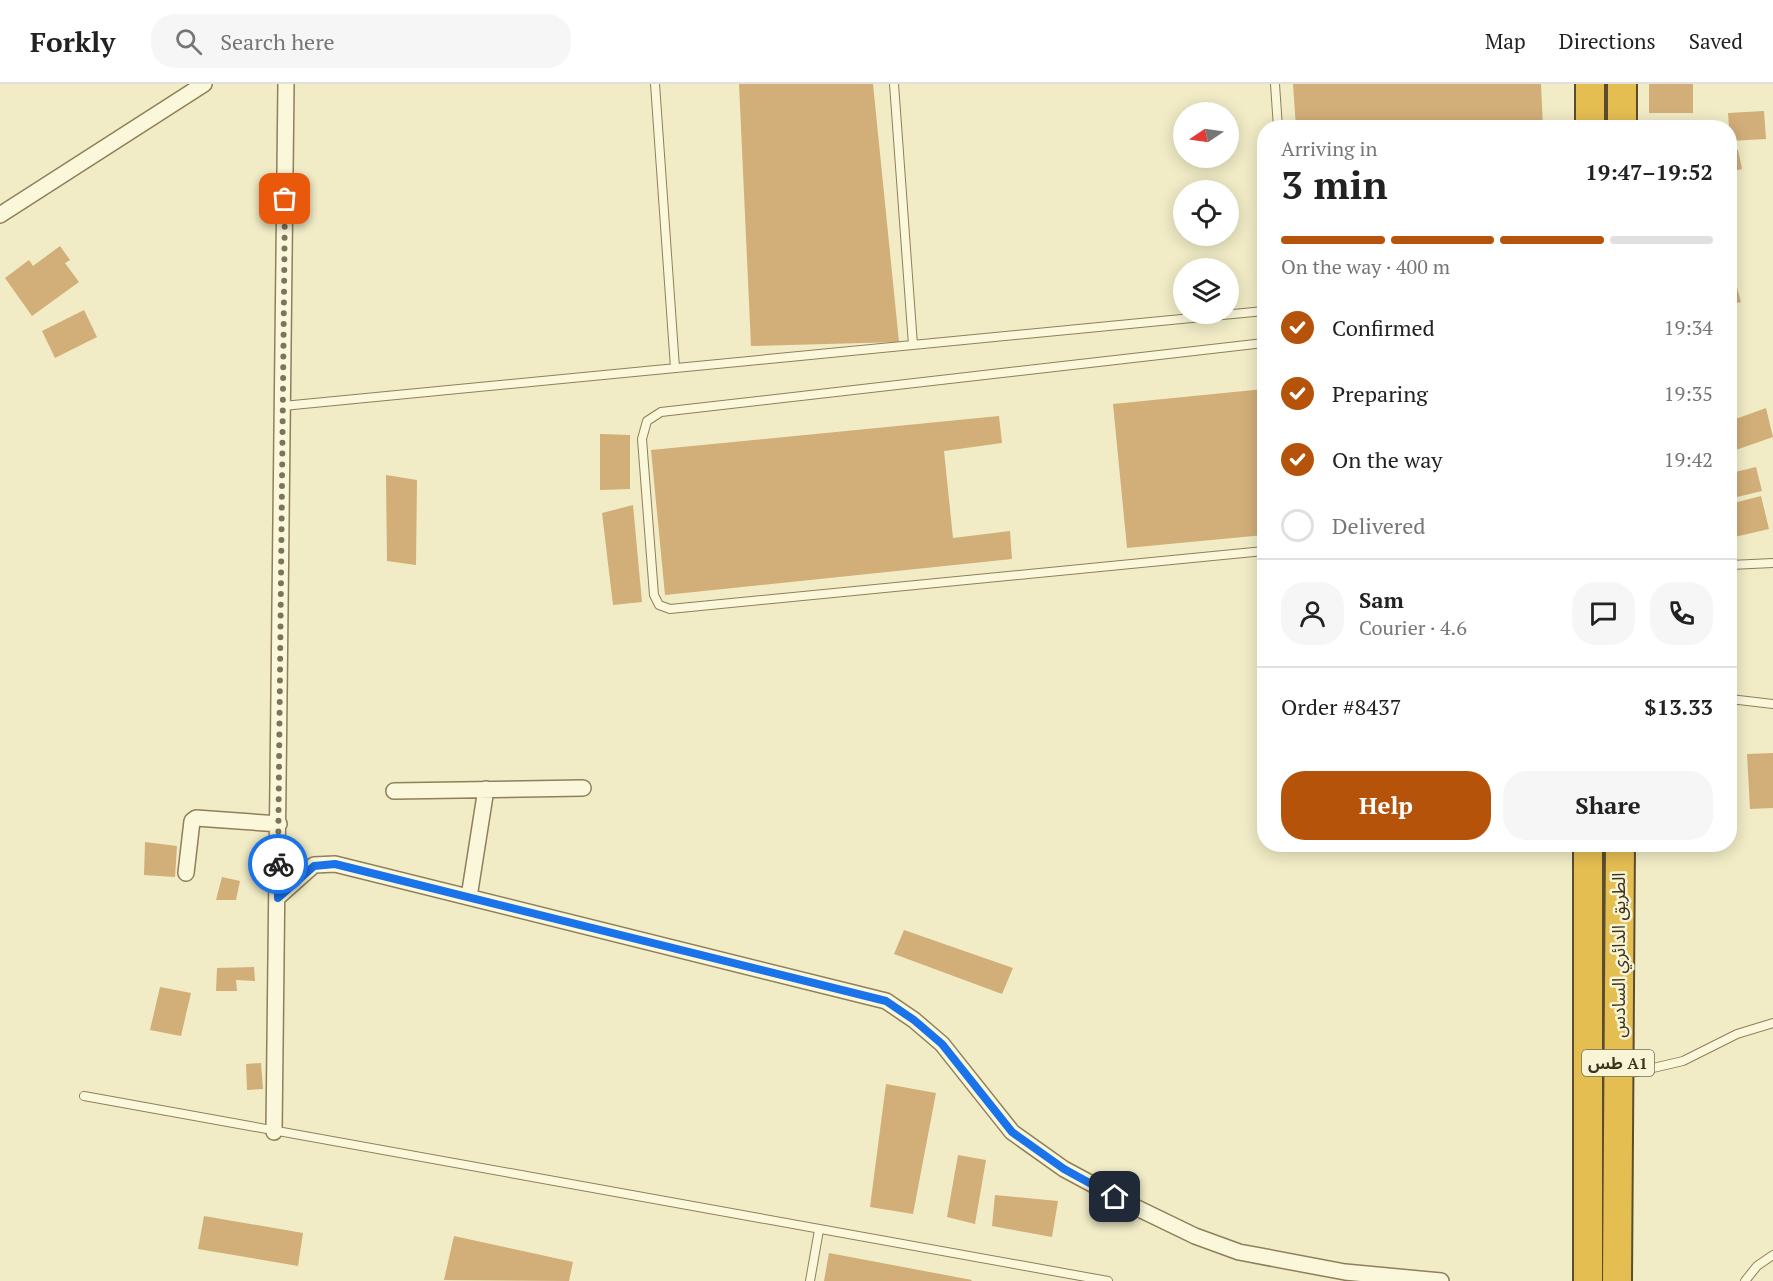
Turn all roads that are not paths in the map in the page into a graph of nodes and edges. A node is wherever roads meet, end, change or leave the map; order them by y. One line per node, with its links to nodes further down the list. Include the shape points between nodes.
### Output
1 (204, 84): 11 (street)
2 (286, 84): 16 (street)
3 (655, 84): 15 (lane)
4 (894, 84): 14 (lane)
5 (1275, 84): 8 (lane)
6 (1590, 84): 9 (highway)
7 (1622, 84): 10 (highway)
8 (1277, 120)
9 (1590, 120)
10 (1622, 120)
11 (0, 215)
12 (1257, 311): 14 (lane)
13 (1257, 344): 17 (lane, via 662,412 647,422 642,439 654,595 659,605 670,609)
14 (914, 345): 15 (lane)
15 (675, 368): 16 (lane)
16 (283, 406): 25 (street)
17 (1257, 553)
18 (1773, 563): 19 (lane)
19 (1737, 565)
20 (1737, 700): 21 (lane)
21 (1773, 704)
22 (583, 788): 23 (street)
23 (486, 789): 24 (street); 29 (street)
24 (394, 791)
25 (279, 824): 28 (street, via 196,818 192,821); 30 (street)
26 (1588, 852): 40 (highway, الطريق الدائري السادس / طس A1)
27 (1620, 852): 32 (highway, الطريق الدائري السادس / طس A1)
28 (186, 873)
29 (469, 897): 30 (street, via 325,863 314,866); 39 (street, via 886,1001 942,1044 1012,1132 1064,1169 1133,1206 1239,1252 1345,1272)
30 (278, 898): 34 (street)
31 (1773, 1023): 32 (lane, via 1737,1034 1683,1061)
32 (1618, 1076): 41 (highway, الطريق الدائري السادس / طس A1)
33 (84, 1096): 34 (lane)
34 (274, 1132): 35 (lane)
35 (819, 1230): 37 (lane); 38 (lane)
36 (1773, 1255): 42 (lane)
37 (810, 1281)
38 (1108, 1281)
39 (1441, 1281)
40 (1588, 1281)
41 (1617, 1281)
42 (1745, 1281)

